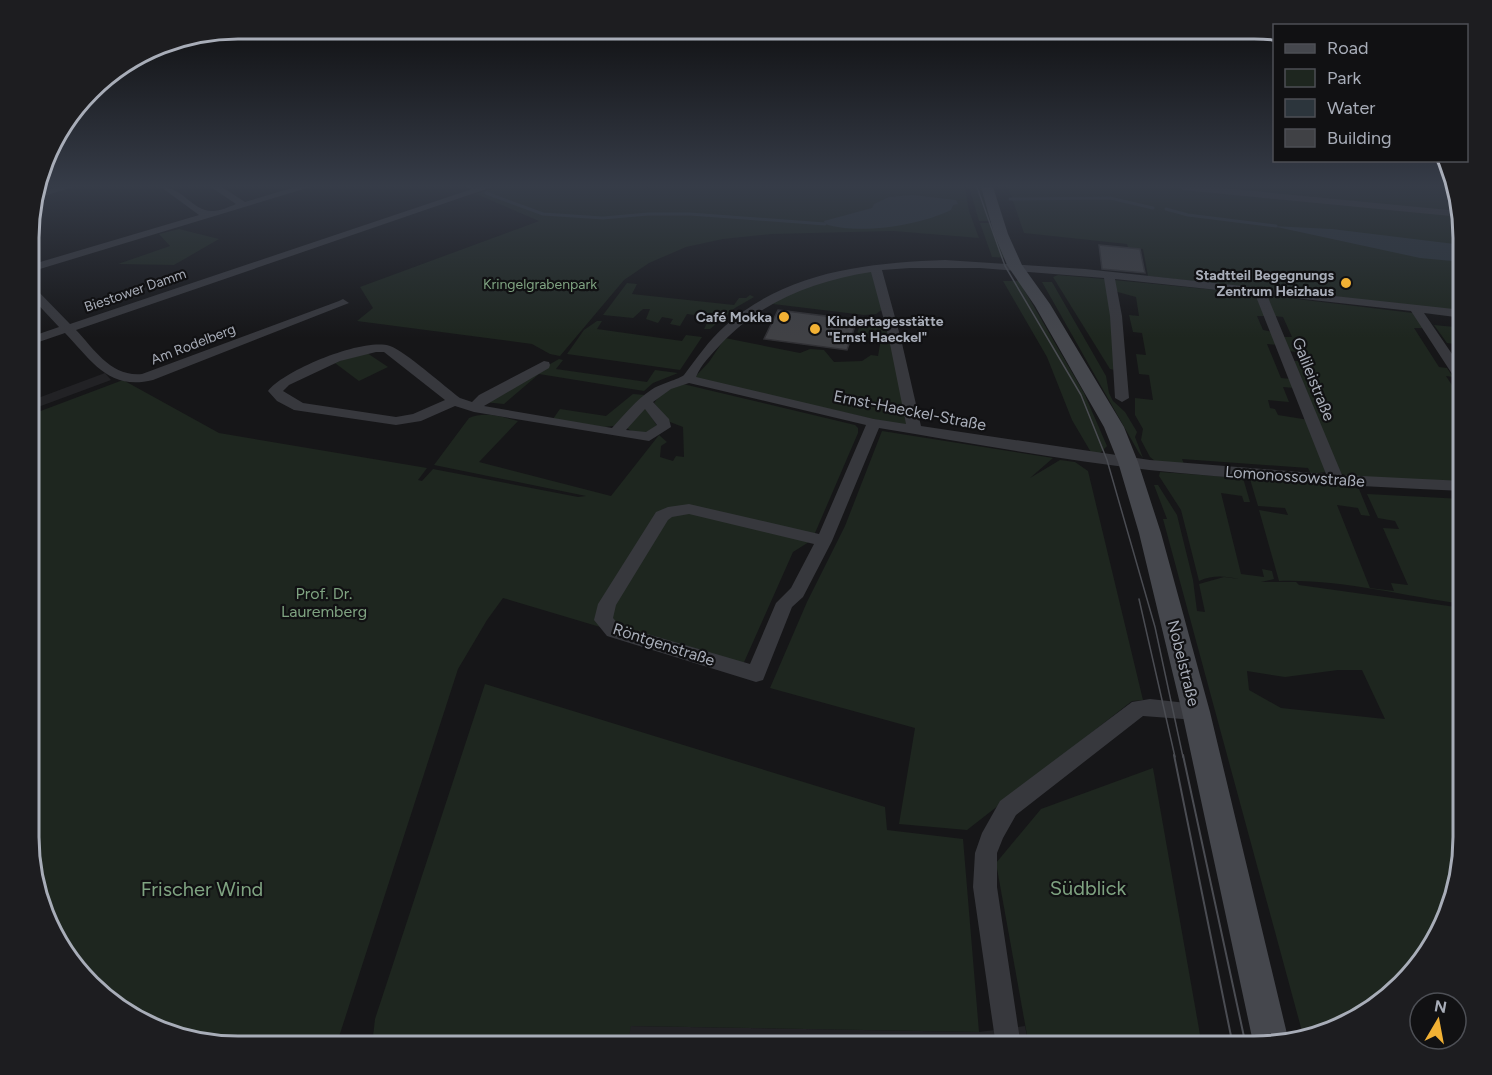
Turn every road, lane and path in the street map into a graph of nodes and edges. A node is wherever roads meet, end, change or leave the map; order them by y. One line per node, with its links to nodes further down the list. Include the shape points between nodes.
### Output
1 (136, 237): 5 (street)
2 (338, 237): 14 (street, Biestower Damm)
3 (1006, 237): 6 (main road, Nobelstraße)
4 (1014, 237): 6 (main road, Nobelstraße)
5 (39, 266)
6 (1024, 267): 7 (street, via 944,263); 8 (street); 26 (main road, Nobelstraße, via 1029,291 1042,304 1114,427)
7 (876, 268): 18 (street, via 824,278 760,305 724,333); 24 (street)
8 (1109, 275): 9 (street); 19 (street)
9 (1260, 291): 12 (street); 27 (street, Galileistraße)
10 (39, 299): 14 (street, Am Rodelberg)
11 (343, 303): 14 (street, Am Rodelberg, via 133,380 108,371)
12 (1415, 308): 13 (street); 17 (street)
13 (1453, 313)
14 (66, 329): 15 (street, Biestower Damm)
15 (39, 338)
16 (544, 365): 22 (street, via 484,398)
17 (1453, 365)
18 (689, 379): 21 (street, via 667,384); 23 (street, Ernst-Haeckel-Straße)
19 (1122, 398)
20 (454, 401): 20 (street, via 380,347 364,348 284,382 275,392 299,407 396,421 416,418); 22 (street)
21 (646, 402): 25 (street); 25 (street, via 664,427 649,437)
22 (474, 408): 25 (street)
23 (874, 423): 24 (street, Ernst-Haeckel-Straße); 29 (street, Röntgenstraße)
24 (915, 431): 26 (street, Ernst-Haeckel-Straße)
25 (615, 433)
26 (1128, 462): 27 (street, Lomonossowstraße); 30 (main road, Nobelstraße, via 1158,558)
27 (1336, 480): 28 (street, Lomonossowstraße)
28 (1453, 486)
29 (824, 541): 29 (street, Röntgenstraße, via 689,509 668,512 607,604 603,620 614,631 756,674 785,603 797,592)
30 (1196, 712): 31 (main road, Nobelstraße); 32 (street, via 1139,708 1008,808 993,833 986,854 985,887)
31 (1269, 1035)
32 (1006, 1036)

